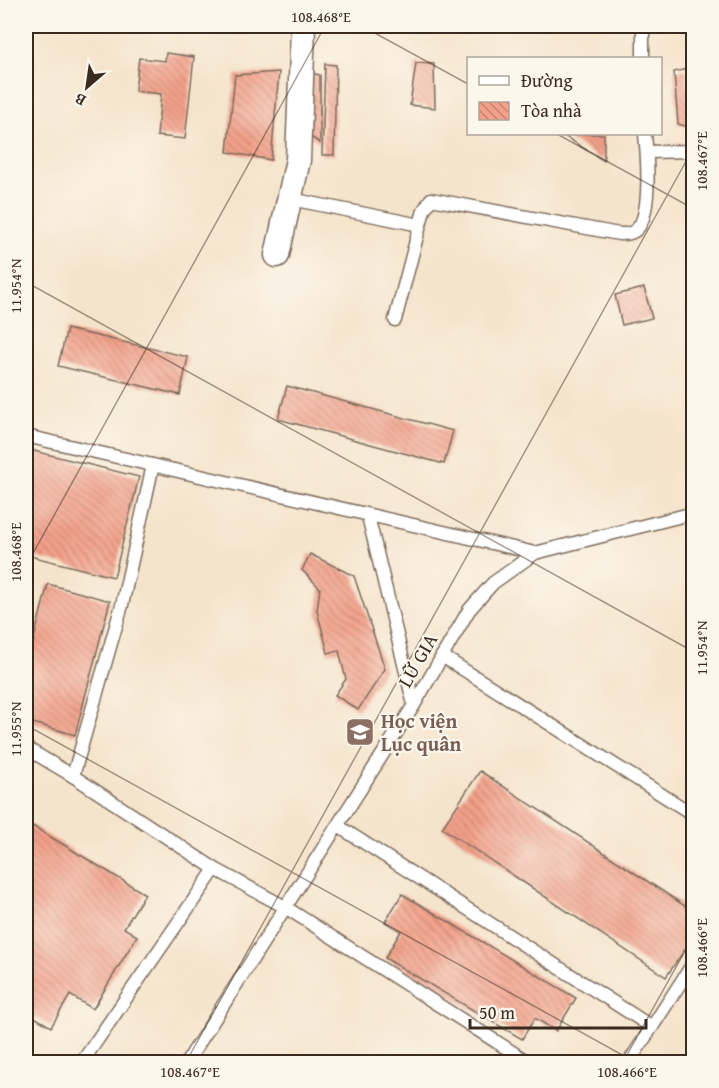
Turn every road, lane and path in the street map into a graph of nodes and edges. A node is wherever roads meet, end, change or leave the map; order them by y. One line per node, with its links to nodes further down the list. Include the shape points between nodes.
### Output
1 (303, 26): 7 (street, via 298,160)
2 (643, 26): 3 (lane)
3 (643, 57)
4 (645, 135): 6 (lane)
5 (693, 151): 6 (lane)
6 (647, 152): 8 (lane, via 643,218 638,229 630,234 435,198 424,210)
7 (291, 199): 8 (lane); 9 (street)
8 (420, 225): 10 (lane)
9 (277, 255)
10 (395, 320)
11 (26, 436): 12 (lane)
12 (153, 465): 14 (lane); 19 (lane, via 122,605)
13 (693, 513): 15 (lane, LỮ GIA)
14 (368, 516): 15 (lane); 17 (lane)
15 (535, 553): 16 (lane, LỮ GIA, via 493,583 469,610)
16 (442, 656): 17 (lane, LỮ GIA); 20 (lane)
17 (414, 705): 21 (lane, LỮ GIA)
18 (26, 748): 19 (lane)
19 (73, 776): 22 (lane)
20 (693, 815)
21 (338, 826): 23 (lane, LỮ GIA); 25 (lane)
22 (214, 869): 23 (lane); 26 (lane)
23 (285, 907): 27 (lane, LỮ GIA); 28 (lane)
24 (693, 962): 25 (lane)
25 (652, 1027): 29 (lane)
26 (82, 1062)
27 (186, 1062)
28 (528, 1062)
29 (629, 1062)

